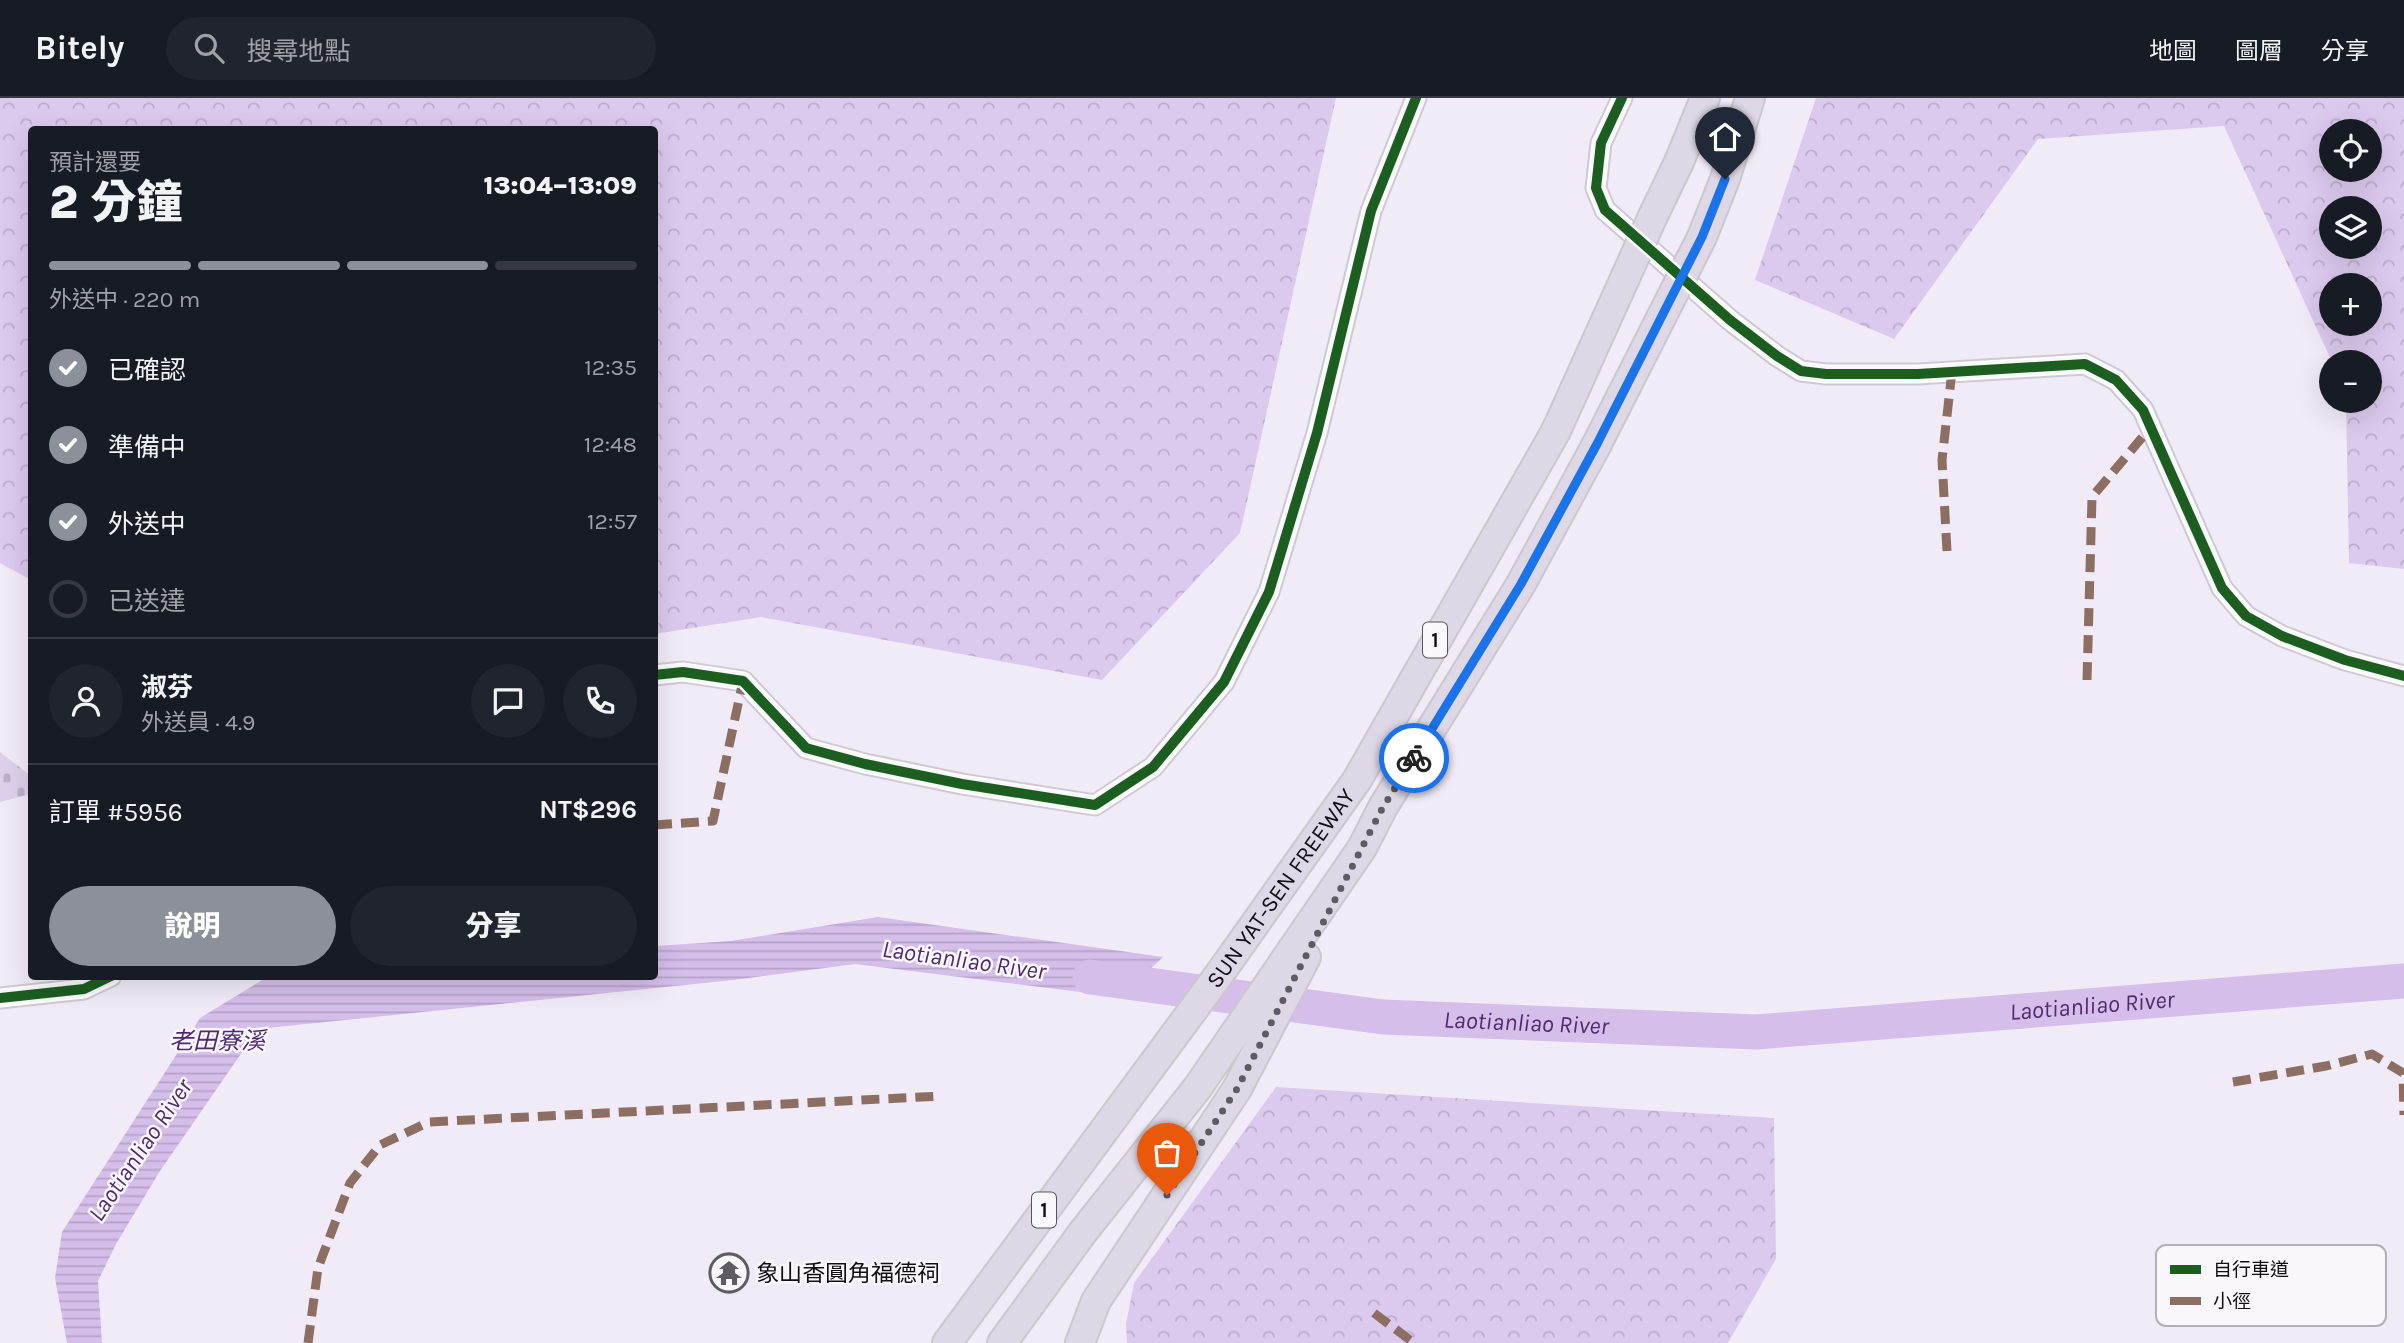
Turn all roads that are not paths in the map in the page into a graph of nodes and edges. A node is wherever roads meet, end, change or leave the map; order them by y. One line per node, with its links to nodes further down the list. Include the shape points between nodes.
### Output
1 (1416, 98): 5 (street, via 1371,211 1317,433 1269,592 1224,682 1153,767 1095,805 962,784 806,748 743,681)
2 (1622, 98): 6 (street, via 1601,143 1596,188 1605,210 1777,356 1801,371 1826,374 1918,374 2085,364 2116,380 2143,410 2222,588 2246,616 2282,636 2345,660)
3 (1705, 98): 10 (highway, SUN YAT-SEN FREEWAY / 1, bridge, via 1556,431 1357,780 1143,1079)
4 (1750, 98): 7 (highway, SUN YAT-SEN FREEWAY / 1, bridge, via 1702,237 1597,444 1521,584)
5 (658, 675)
6 (2404, 676)
7 (1362, 848): 13 (highway, SUN YAT-SEN FREEWAY / 1, via 1198,1087); 14 (highway, via 1237,1089 1097,1301)
8 (103, 980): 9 (street, via 84,989)
9 (0, 998)
10 (982, 1293): 11 (highway); 12 (highway, SUN YAT-SEN FREEWAY / 1)
11 (931, 1343)
12 (947, 1343)
13 (1002, 1343)
14 (1080, 1343)

